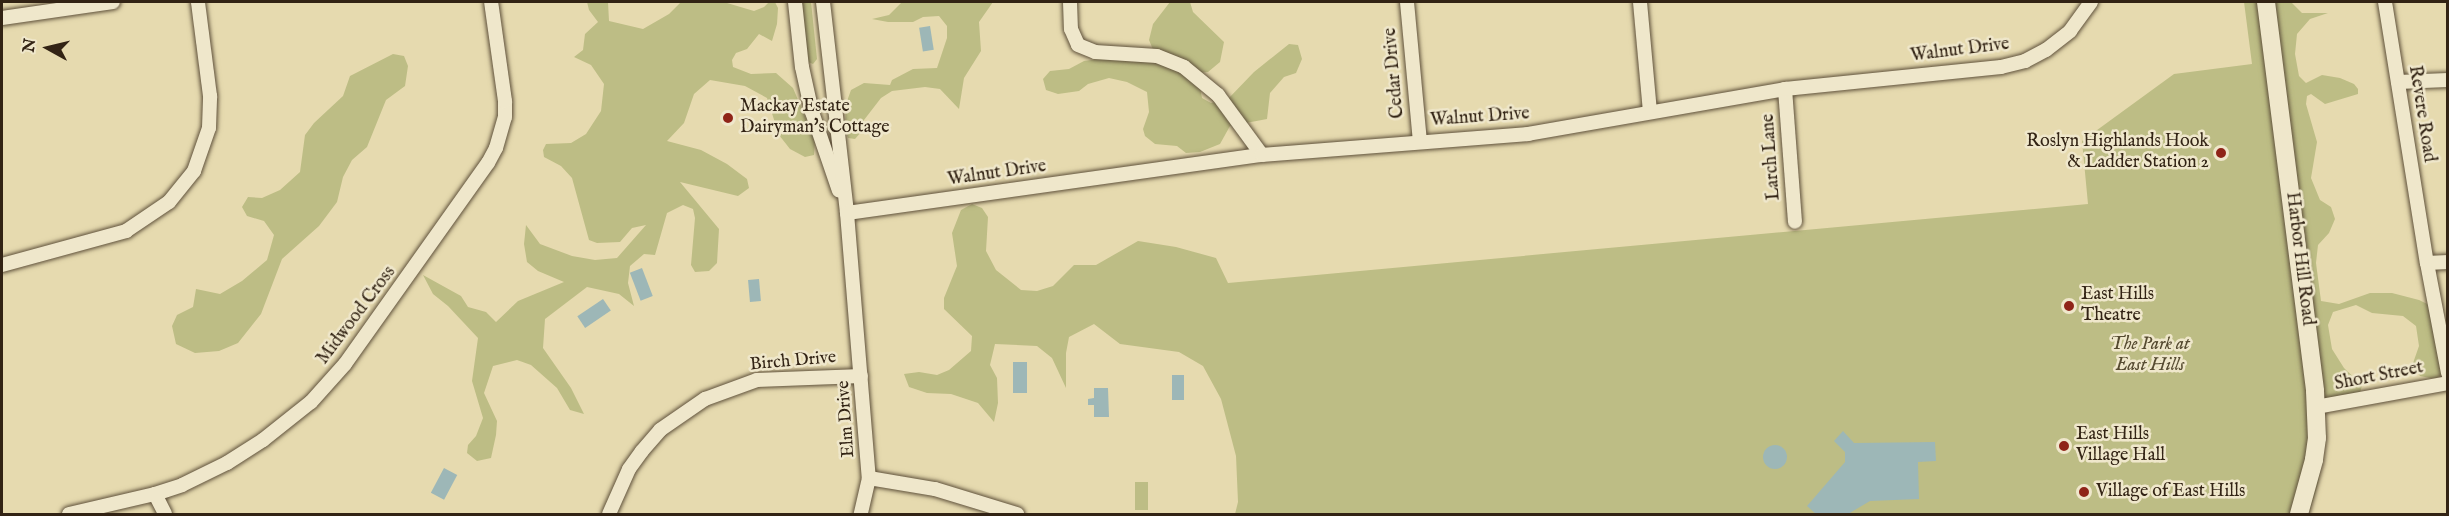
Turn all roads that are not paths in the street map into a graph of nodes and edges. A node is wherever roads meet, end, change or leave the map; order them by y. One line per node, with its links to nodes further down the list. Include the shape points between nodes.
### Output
1 (113, 2): 12 (street)
2 (198, 2): 23 (street, via 210,96 209,128 194,171 169,202 126,231)
3 (491, 2): 29 (street, Midwood Cross, via 505,117 488,163 376,324 311,402 227,463)
4 (795, 2): 19 (street, Elm Drive, via 802,67 812,112)
5 (823, 2): 19 (street, Elm Drive)
6 (1071, 2): 18 (street, via 1071,29 1078,45 1095,52 1157,56 1184,67 1218,95)
7 (1407, 2): 17 (street, Cedar Drive)
8 (1640, 2): 16 (street)
9 (2091, 2): 15 (street, Walnut Drive, via 2070,31 2025,61 2001,67)
10 (2266, 2): 27 (street, Harbor Hill Road)
11 (2385, 2): 14 (street, Revere Road)
12 (2, 18)
13 (2448, 80): 14 (street)
14 (2398, 82): 22 (street, Revere Road)
15 (1785, 89): 16 (street, Walnut Drive); 20 (street, Larch Lane)
16 (1650, 112): 17 (street, Walnut Drive, via 1528,134)
17 (1420, 141): 18 (street, Walnut Drive)
18 (1262, 155): 19 (street, Walnut Drive)
19 (847, 213): 25 (street, Elm Drive)
20 (1795, 222)
21 (2448, 262): 22 (street)
22 (2427, 263): 24 (street, Revere Road)
23 (2, 266)
24 (2448, 373)
25 (861, 376): 28 (street, Elm Drive); 32 (street, Birch Drive, via 757,380 705,399 660,430 642,451 629,469)
26 (2448, 382): 27 (street, Short Street)
27 (2316, 407): 35 (street, Harbor Hill Road, via 2314,460)
28 (869, 478): 33 (street, Elm Drive); 34 (street, via 935,489)
29 (155, 494): 30 (street, Midwood Cross); 31 (street)
30 (69, 514)
31 (165, 514)
32 (609, 514)
33 (861, 514)
34 (1017, 514)
35 (2299, 514)

